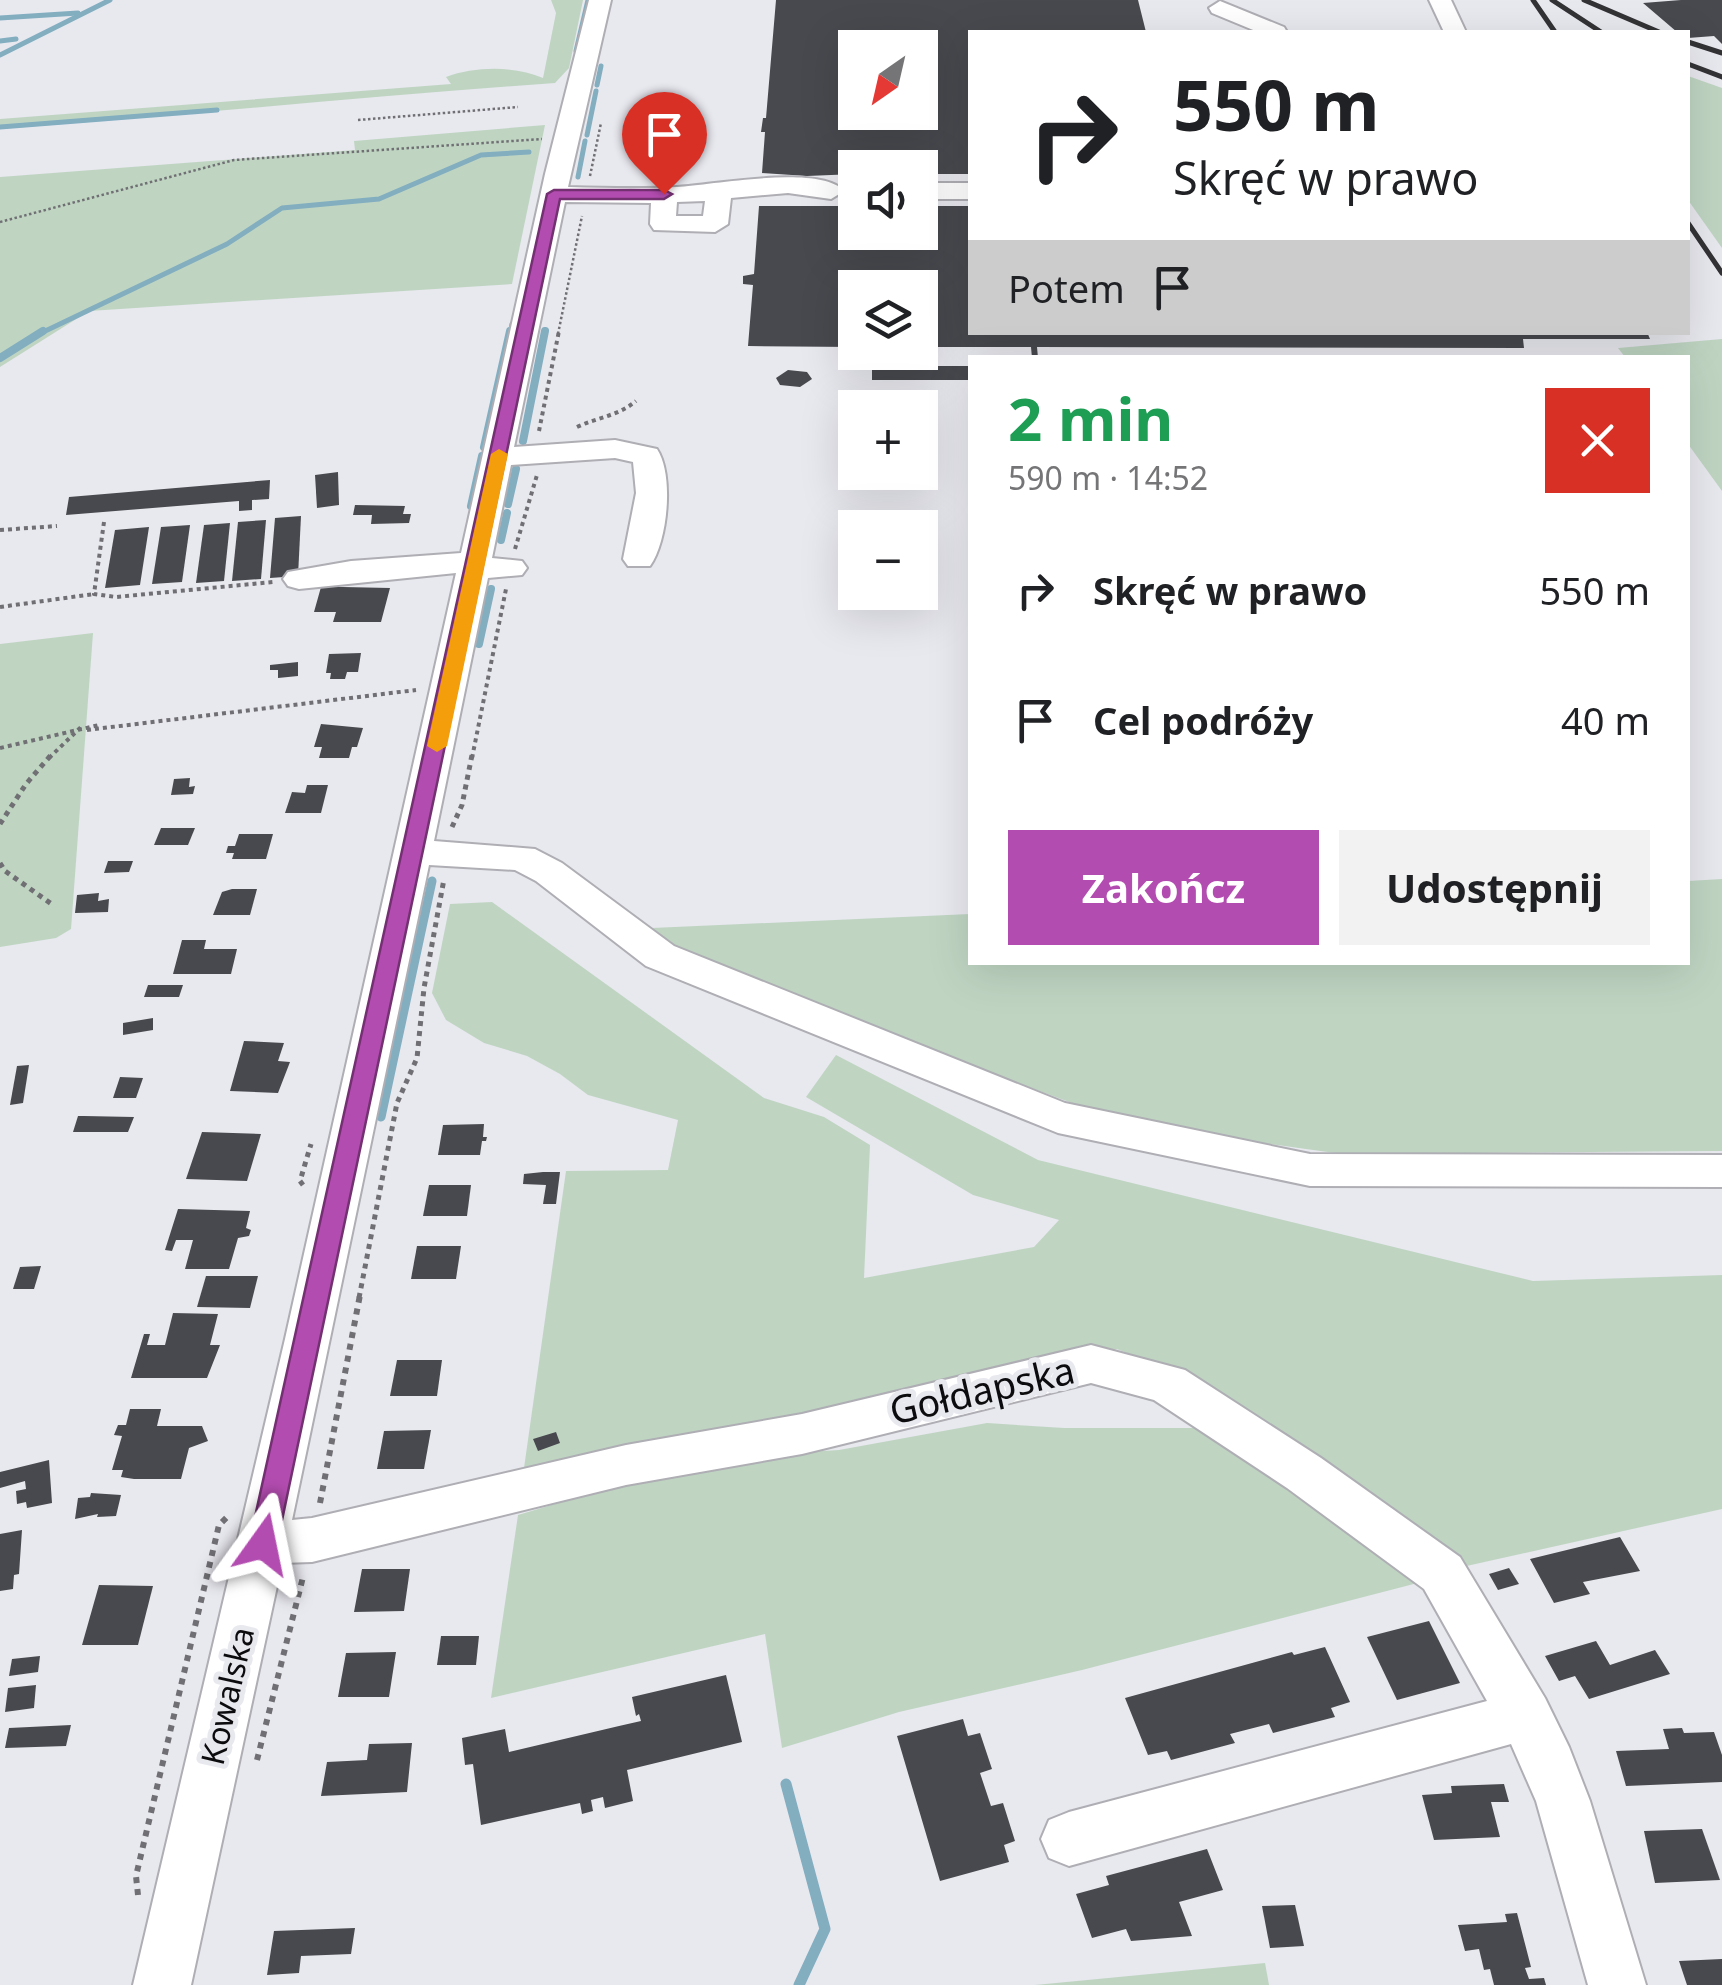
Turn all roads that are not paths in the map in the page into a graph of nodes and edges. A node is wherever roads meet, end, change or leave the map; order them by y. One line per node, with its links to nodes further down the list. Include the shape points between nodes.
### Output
1 (600, 0): 10 (street, Kowalska)
2 (1440, 0): 5 (street)
3 (1212, 9): 4 (street)
4 (1270, 30)
5 (1454, 30)
6 (938, 191): 7 (street)
7 (968, 191)
8 (719, 192): 9 (street, via 782,198); 11 (street); 11 (street, via 715,224 663,224)
9 (838, 192)
10 (554, 194): 11 (street); 12 (street, Kowalska)
11 (664, 194)
12 (498, 457): 13 (street, via 552,460 614,449 646,455 649,516); 14 (street, Kowalska)
13 (640, 559)
14 (487, 566): 15 (street, via 351,571); 16 (street, Kowalska, via 449,688)
15 (299, 580)
16 (429, 852): 17 (street, via 522,858 660,956 1058,1117 1310,1170); 18 (street, Kowalska)
17 (1722, 1171)
18 (263, 1544): 19 (street, Gołdapska, via 312,1540 626,1465 802,1434 1091,1364 1168,1384 1442,1573); 21 (street, Kowalska)
19 (1526, 1715): 20 (street); 22 (street, Gołdapska, via 1564,1801)
20 (1069, 1839)
21 (162, 1985)
22 (1618, 1985)

